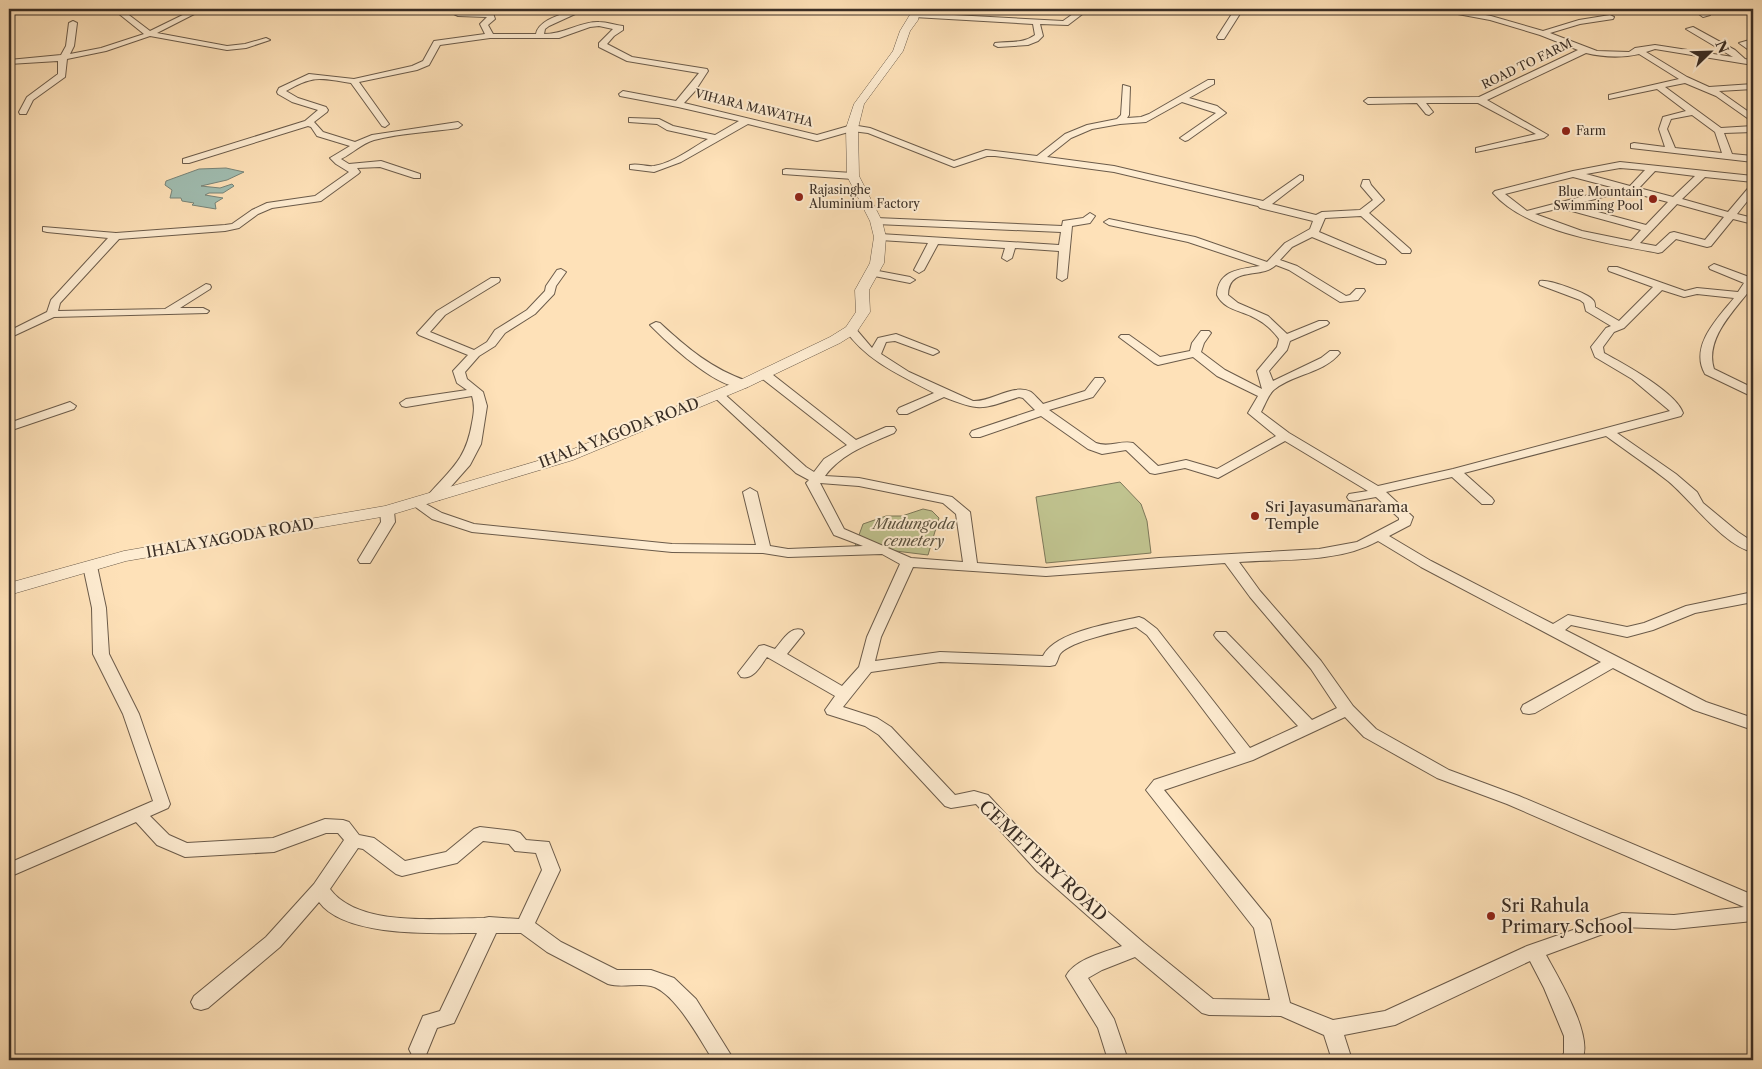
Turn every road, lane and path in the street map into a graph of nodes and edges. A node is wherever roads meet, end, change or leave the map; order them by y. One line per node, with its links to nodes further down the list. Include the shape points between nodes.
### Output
1 (116, 9): 19 (street)
2 (582, 9): 20 (street, via 546,24)
3 (1085, 9): 15 (street, via 1069,22)
4 (1239, 9): 22 (street)
5 (1311, 9): 6 (street)
6 (1422, 9): 9 (street)
7 (1473, 9): 9 (street)
8 (1696, 9): 13 (street)
9 (1447, 10): 18 (street)
10 (913, 12): 15 (street); 58 (street, via 898,51 858,104)
11 (201, 13): 19 (street, via 188,15)
12 (457, 13): 21 (street, via 490,15 484,24)
13 (1706, 15)
14 (1610, 17): 18 (street)
15 (1036, 21): 25 (street, via 1036,40)
16 (73, 23): 29 (street, via 70,46)
17 (1690, 29): 31 (street)
18 (1543, 32): 26 (street)
19 (149, 34): 23 (street, via 227,48); 29 (street, via 105,49)
20 (540, 35): 21 (street, VIHARA MAWATHA); 45 (street, VIHARA MAWATHA, via 559,36 599,24 620,28 602,46 630,59 704,71)
21 (490, 36): 33 (street, VIHARA MAWATHA, via 437,43 421,66)
22 (1220, 37)
23 (266, 40)
24 (1753, 41): 28 (street, via 1743,43)
25 (998, 44)
26 (1585, 50): 27 (street, via 1618,55); 43 (street, ROAD TO FARM)
27 (1638, 50): 31 (street, via 1655,47); 32 (street)
28 (1753, 51)
29 (62, 58): 30 (street); 48 (street, via 62,75 30,99)
30 (9, 62)
31 (1749, 63)
32 (1686, 80): 35 (street); 38 (street)
33 (354, 81): 55 (street, VIHARA MAWATHA, via 310,76 282,90 295,100 324,110); 56 (street)
34 (1211, 82): 41 (street)
35 (1658, 86): 40 (street); 50 (street)
36 (1753, 86): 38 (street)
37 (1126, 87): 54 (street, via 1125,115)
38 (1708, 90): 52 (street, via 1719,94)
39 (623, 94): 45 (street, VIHARA MAWATHA)
40 (1612, 97)
41 (1181, 99): 54 (street, via 1143,120); 62 (street, via 1222,113)
42 (1419, 100): 43 (street); 44 (street); 49 (street)
43 (1480, 100): 46 (street)
44 (1368, 101)
45 (678, 104): 53 (street, VIHARA MAWATHA)
46 (1493, 107): 47 (street); 65 (street, via 1544,135)
47 (1455, 108)
48 (23, 112)
49 (1429, 112)
50 (1694, 112): 60 (street); 66 (street, via 1668,117 1663,129)
51 (632, 120): 61 (street, via 659,122 670,128)
52 (1753, 120)
53 (746, 121): 58 (street, VIHARA MAWATHA, via 817,138); 61 (street)
54 (1120, 121): 68 (street, via 1090,127 1068,136)
55 (308, 122): 63 (street, via 320,134); 70 (street)
56 (385, 124)
57 (458, 125): 63 (street, via 372,138)
58 (852, 128): 68 (street, via 870,131 954,164 986,153); 78 (street)
59 (1753, 130): 60 (street)
60 (1719, 131): 67 (street)
61 (716, 138): 72 (street, via 678,160 654,169)
62 (1185, 138)
63 (355, 145): 71 (street, via 352,150 335,158)
64 (1634, 146): 66 (street)
65 (1479, 150)
66 (1671, 150): 67 (street)
67 (1728, 156): 69 (street)
68 (1040, 158): 86 (street, via 1114,169)
69 (1753, 159)
70 (186, 161)
71 (351, 166): 77 (street, via 381,164); 99 (street, via 355,172 318,199 270,205 235,226)
72 (633, 167)
73 (1652, 168): 75 (street, via 1620,165); 76 (street); 83 (street)
74 (786, 172): 78 (street)
75 (1573, 174): 83 (street); 88 (street, via 1498,194)
76 (1702, 174): 80 (street); 84 (street)
77 (416, 176)
78 (853, 176): 92 (street)
79 (1300, 178): 86 (street)
80 (1753, 179)
81 (1366, 182): 87 (street, via 1379,200)
82 (1753, 188): 89 (street)
83 (1630, 189): 84 (street); 85 (street)
84 (1676, 202): 89 (street); 95 (street)
85 (1561, 205): 88 (street); 95 (street)
86 (1263, 206): 91 (street)
87 (1363, 213): 91 (street, via 1322,215); 105 (street)
88 (1525, 214): 103 (street, via 1579,234)
89 (1732, 215): 93 (street); 103 (street, via 1707,244 1674,235 1658,250)
90 (1090, 216): 97 (street, via 1086,221 1067,223)
91 (1318, 219): 98 (street)
92 (876, 221): 97 (street); 100 (street)
93 (1753, 221)
94 (1109, 222): 108 (street, via 1191,239)
95 (1647, 228): 103 (street)
96 (48, 230): 99 (street)
97 (1066, 230): 104 (street)
98 (1312, 233): 107 (street); 108 (street, via 1286,247)
99 (116, 236): 125 (street, via 55,302)
100 (880, 237): 101 (street); 113 (street)
101 (934, 241): 102 (street); 111 (street)
102 (1011, 245): 104 (street); 106 (street)
103 (1633, 246)
104 (1064, 248): 114 (street)
105 (1406, 251)
106 (1007, 258)
107 (1381, 262)
108 (1271, 264): 121 (street, via 1293,268 1344,300 1354,298); 133 (street, via 1231,276 1225,282 1221,296 1231,304 1257,314)
109 (1714, 267): 117 (street)
110 (1613, 269): 120 (street)
111 (919, 270)
112 (561, 272): 137 (street, via 550,292 531,312 499,332 491,344)
113 (873, 273): 116 (street); 129 (street, via 862,290 863,312)
114 (1062, 278)
115 (495, 280): 137 (street, via 441,313 422,332)
116 (910, 280)
117 (1752, 280): 122 (street)
118 (1544, 282): 128 (street, via 1584,298 1590,309)
119 (206, 287): 124 (street)
120 (1659, 287): 122 (street, via 1684,294 1697,291); 128 (street)
121 (1360, 291)
122 (1740, 295): 145 (street, via 1710,336 1705,359 1709,370)
123 (203, 311): 124 (street)
124 (167, 312): 125 (street)
125 (52, 314): 131 (street)
126 (1323, 323): 133 (street)
127 (656, 325): 141 (street, via 698,364)
128 (1620, 326): 153 (street, via 1610,330 1597,347 1599,355 1636,376 1675,407 1677,413)
129 (851, 330): 138 (street); 139 (street, IHALA YAGODA ROAD)
130 (1205, 332): 135 (street)
131 (9, 335)
132 (1125, 337): 135 (street, via 1158,361)
133 (1285, 339): 142 (street, via 1283,348 1263,372)
134 (933, 352): 138 (street, via 896,337 882,340)
135 (1195, 353): 142 (street, via 1220,373)
136 (1334, 353): 142 (street)
137 (475, 354): 143 (street, via 460,371 461,380)
138 (874, 356): 144 (street)
139 (764, 374): 141 (street, IHALA YAGODA ROAD); 156 (street)
140 (1098, 381): 149 (street, via 1089,394)
141 (743, 384): 146 (street, IHALA YAGODA ROAD)
142 (1267, 391): 155 (street, via 1254,413)
143 (476, 392): 147 (street); 161 (street, via 481,406 475,444 465,462)
144 (944, 393): 149 (street, via 971,404 983,405 1018,393); 150 (street)
145 (1753, 393)
146 (718, 395): 158 (street, via 801,470); 161 (street, IHALA YAGODA ROAD, via 567,457)
147 (406, 403)
148 (70, 406): 151 (street)
149 (1042, 409): 154 (street); 155 (street, via 1092,446 1102,450 1129,446 1155,470 1186,464 1218,474)
150 (903, 411)
151 (9, 426)
152 (890, 430): 156 (street)
153 (1606, 431): 157 (street); 167 (street, via 1671,477 1692,495 1698,505)
154 (976, 434)
155 (1285, 436): 159 (street)
156 (855, 445): 158 (street, via 829,462)
157 (1456, 472): 159 (street); 163 (street)
158 (817, 479): 169 (street, via 813,484 839,532); 174 (street, via 859,482 946,500 963,512)
159 (1378, 491): 162 (street); 166 (street, via 1406,517 1405,522)
160 (750, 492): 168 (street)
161 (434, 497): 164 (street, IHALA YAGODA ROAD)
162 (1354, 497)
163 (1487, 501)
164 (417, 503): 165 (street, IHALA YAGODA ROAD); 168 (street, via 437,516 472,528 672,548)
165 (387, 511): 171 (street, via 388,522); 173 (street, IHALA YAGODA ROAD, via 124,556)
166 (1379, 536): 170 (street, via 1361,545 1318,553); 177 (street)
167 (1753, 548)
168 (763, 549): 169 (street, via 788,553)
169 (884, 550): 172 (street)
170 (1230, 559): 174 (street, via 1046,572); 186 (street, via 1254,594 1316,664)
171 (365, 560)
172 (908, 562): 174 (street); 182 (street, CEMETERY ROAD, via 874,637)
173 (90, 566): 175 (street, IHALA YAGODA ROAD); 190 (street, via 99,608 100,654 131,714 162,804)
174 (971, 568)
175 (9, 589)
176 (1753, 598): 177 (street, via 1691,609 1627,632 1568,620)
177 (1554, 631): 181 (street)
178 (797, 633): 180 (street)
179 (1221, 635): 188 (street)
180 (778, 655): 183 (street, via 764,650); 184 (street)
181 (1612, 662): 185 (street); 187 (street, via 1700,706)
182 (866, 668): 184 (street, CEMETERY ROAD); 189 (street, via 940,657 1050,661 1059,645 1139,622 1152,632)
183 (746, 673)
184 (844, 694): 198 (street, CEMETERY ROAD, via 833,710 870,722 885,731 951,802 974,797 982,799 1043,866)
185 (1530, 709)
186 (1347, 710): 188 (street); 194 (street, via 1370,733 1443,774 1513,800)
187 (1753, 724)
188 (1310, 728): 189 (street)
189 (1247, 756): 201 (street, via 1160,784 1154,790 1263,925)
190 (138, 814): 191 (street, via 163,840 185,850 274,846 325,826 343,827); 192 (street)
191 (354, 840): 193 (street); 197 (street, via 368,842 402,870 451,858 480,834 514,838 520,846 543,847 551,870)
192 (9, 870)
193 (320, 889): 196 (street, via 332,904 358,917 395,925); 200 (street, via 273,942)
194 (1753, 903)
195 (1753, 914): 199 (street, via 1674,922 1622,920)
196 (488, 924): 197 (street); 203 (street, via 484,941 447,1017 430,1022)
197 (524, 926): 204 (street, via 554,947 615,978 651,978 667,984 688,1005)
198 (1136, 948): 201 (street, CEMETERY ROAD, via 1209,1007); 205 (street, via 1095,964 1076,976 1107,1025)
199 (1534, 951): 202 (street, via 1388,1019); 207 (street, via 1574,1036 1574,1056)
200 (201, 1002)
201 (1282, 1008): 202 (street, CEMETERY ROAD)
202 (1332, 1029): 206 (street)
203 (419, 1049)
204 (724, 1060)
205 (1118, 1060)
206 (1342, 1060)
207 (1570, 1060)

